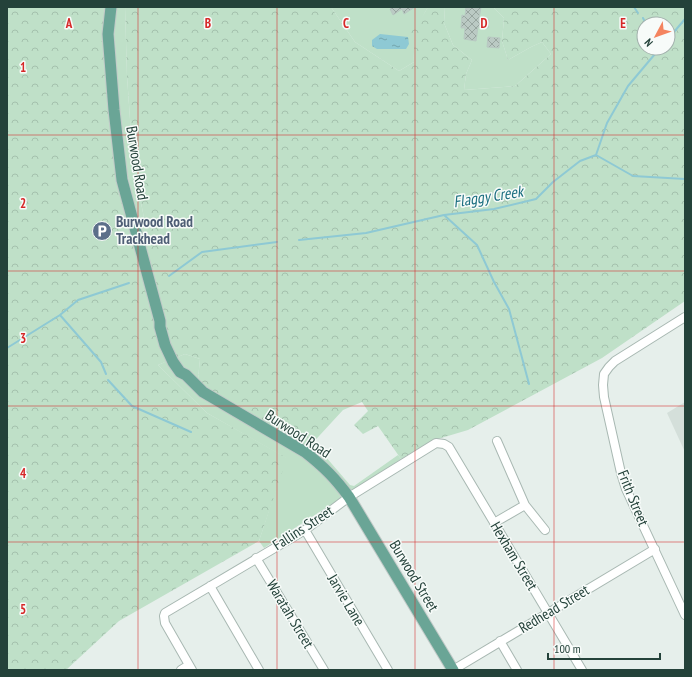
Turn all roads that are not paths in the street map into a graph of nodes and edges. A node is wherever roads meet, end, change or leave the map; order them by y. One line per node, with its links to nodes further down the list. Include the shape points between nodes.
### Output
1 (111, 7): 5 (main road, Burwood Road, via 108,34 122,180 169,354 180,372 203,392 305,452 334,477)
2 (685, 317): 10 (street, Frith Street, via 615,361 604,374 604,397 621,473)
3 (497, 441): 6 (street)
4 (444, 444): 5 (street, Fallins Street, via 436,443); 7 (street, Hexham Street, via 449,447)
5 (349, 497): 8 (street, Fallins Street); 21 (main road, Burwood Street)
6 (525, 505): 7 (street); 9 (street)
7 (494, 523): 13 (street, Hexham Street)
8 (304, 530): 11 (street, Fallins Street); 20 (street, Jarvie Lane)
9 (545, 530)
10 (655, 549): 13 (street, Redhead Street); 14 (street, Frith Street)
11 (256, 558): 12 (street, Fallins Street); 19 (street, Waratah Street)
12 (210, 586): 16 (street, Fallins Street, via 168,611 164,616 165,623); 18 (street)
13 (548, 613): 15 (street, Redhead Street); 23 (street, Hexham Street)
14 (685, 615)
15 (500, 641): 21 (street, Redhead Street); 22 (street)
16 (191, 667): 17 (street)
17 (181, 670)
18 (259, 670)
19 (324, 670)
20 (388, 670)
21 (453, 670)
22 (517, 670)
23 (582, 670)

